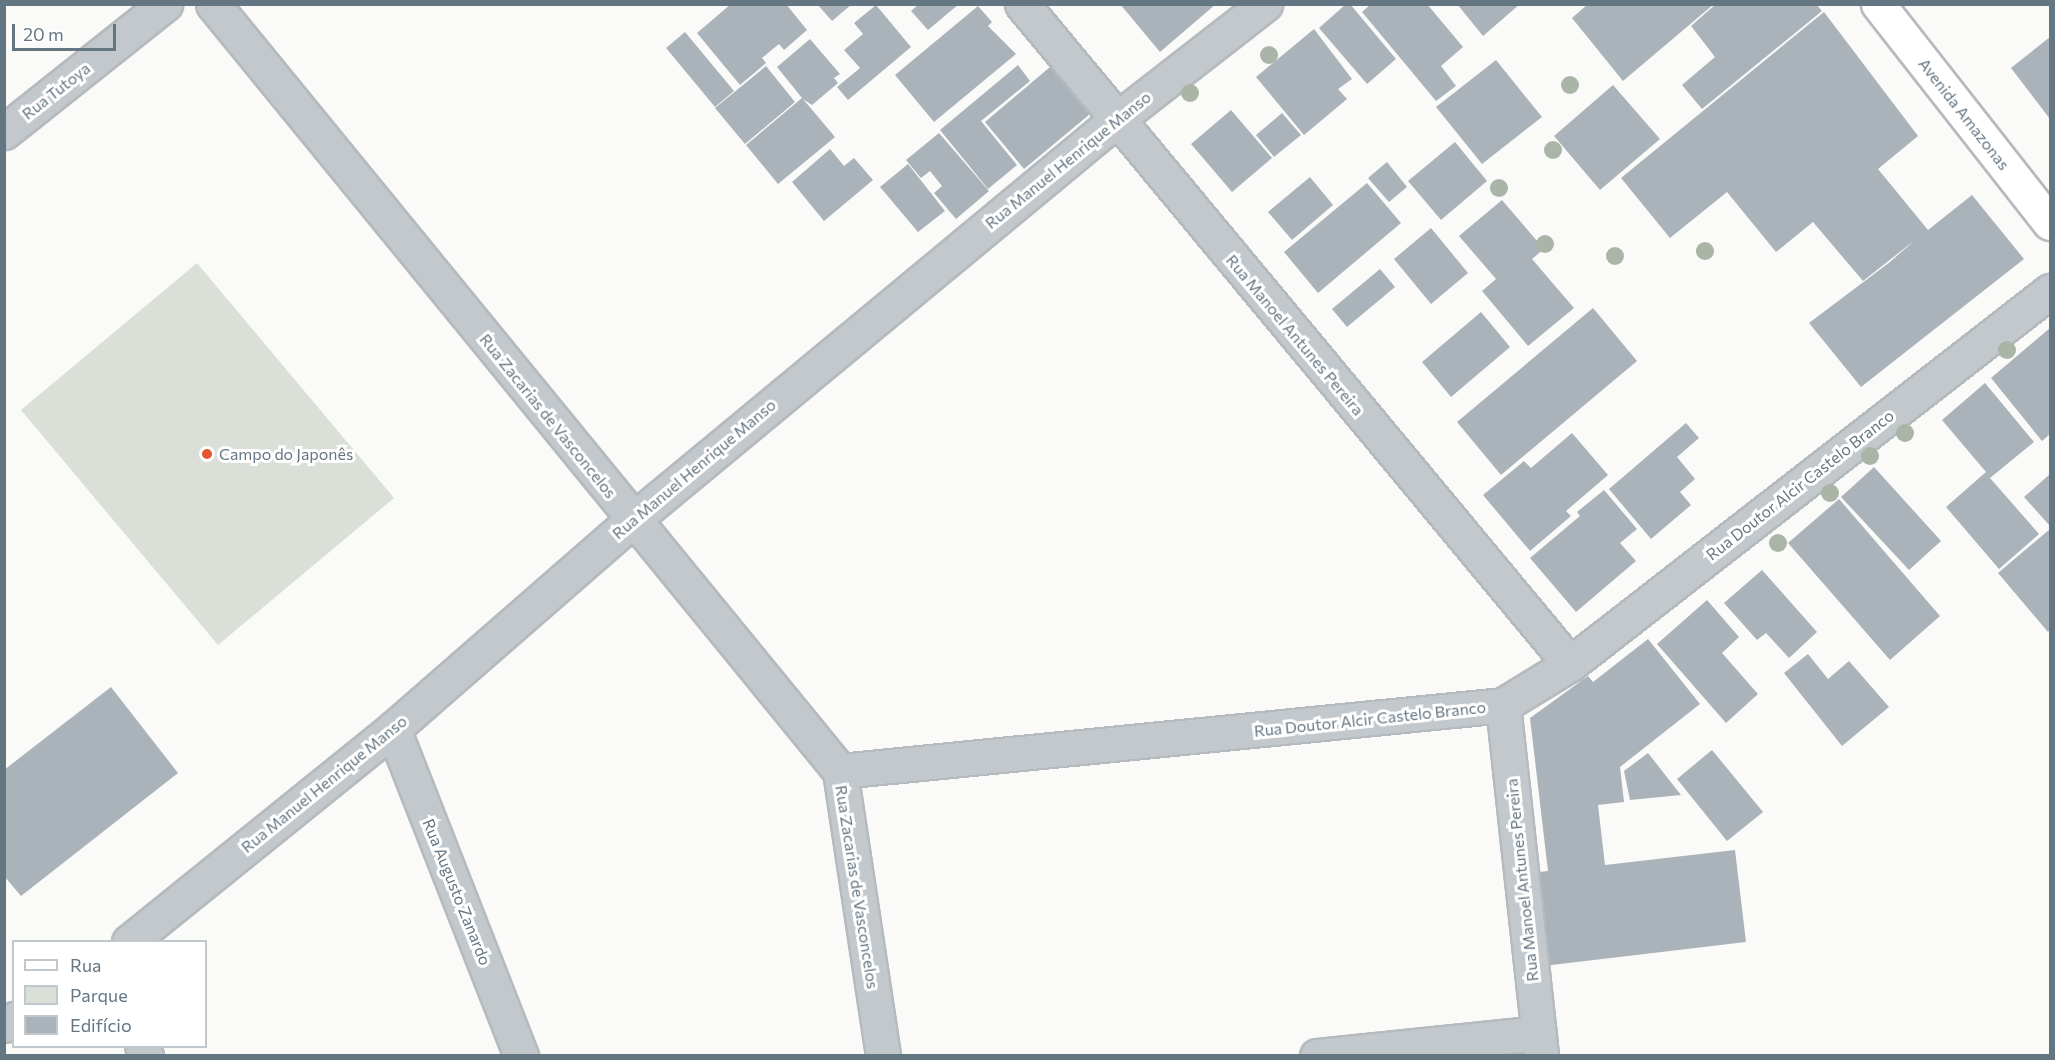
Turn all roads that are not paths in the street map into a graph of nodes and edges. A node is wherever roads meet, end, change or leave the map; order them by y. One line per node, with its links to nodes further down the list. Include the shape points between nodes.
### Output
1 (165, 4): 7 (street, Rua Tutoya)
2 (213, 4): 10 (street, Rua Zacarias de Vasconcelos)
3 (1022, 4): 6 (street, Rua Manoel Antunes Pereira)
4 (1265, 4): 6 (street, Rua Manuel Henrique Manso)
5 (1878, 4): 8 (main road, Avenida Amazonas)
6 (1116, 120): 10 (street, Rua Manuel Henrique Manso); 11 (street, Rua Manoel Antunes Pereira)
7 (4, 132)
8 (2050, 223)
9 (2050, 291): 11 (street, Rua Doutor Alcir Castelo Branco)
10 (633, 520): 13 (street, Rua Manuel Henrique Manso); 14 (street, Rua Zacarias de Vasconcelos)
11 (1570, 664): 12 (street, Rua Doutor Alcir Castelo Branco)
12 (1503, 705): 14 (street, Rua Doutor Alcir Castelo Branco); 16 (street, Rua Manoel Antunes Pereira)
13 (393, 729): 15 (street, Rua Manuel Henrique Manso); 17 (street, Rua Augusto Zanardo)
14 (840, 771): 18 (street, Rua Zacarias de Vasconcelos)
15 (131, 940)
16 (1540, 1044): 19 (street)
17 (521, 1056)
18 (883, 1056)
19 (1317, 1056)

